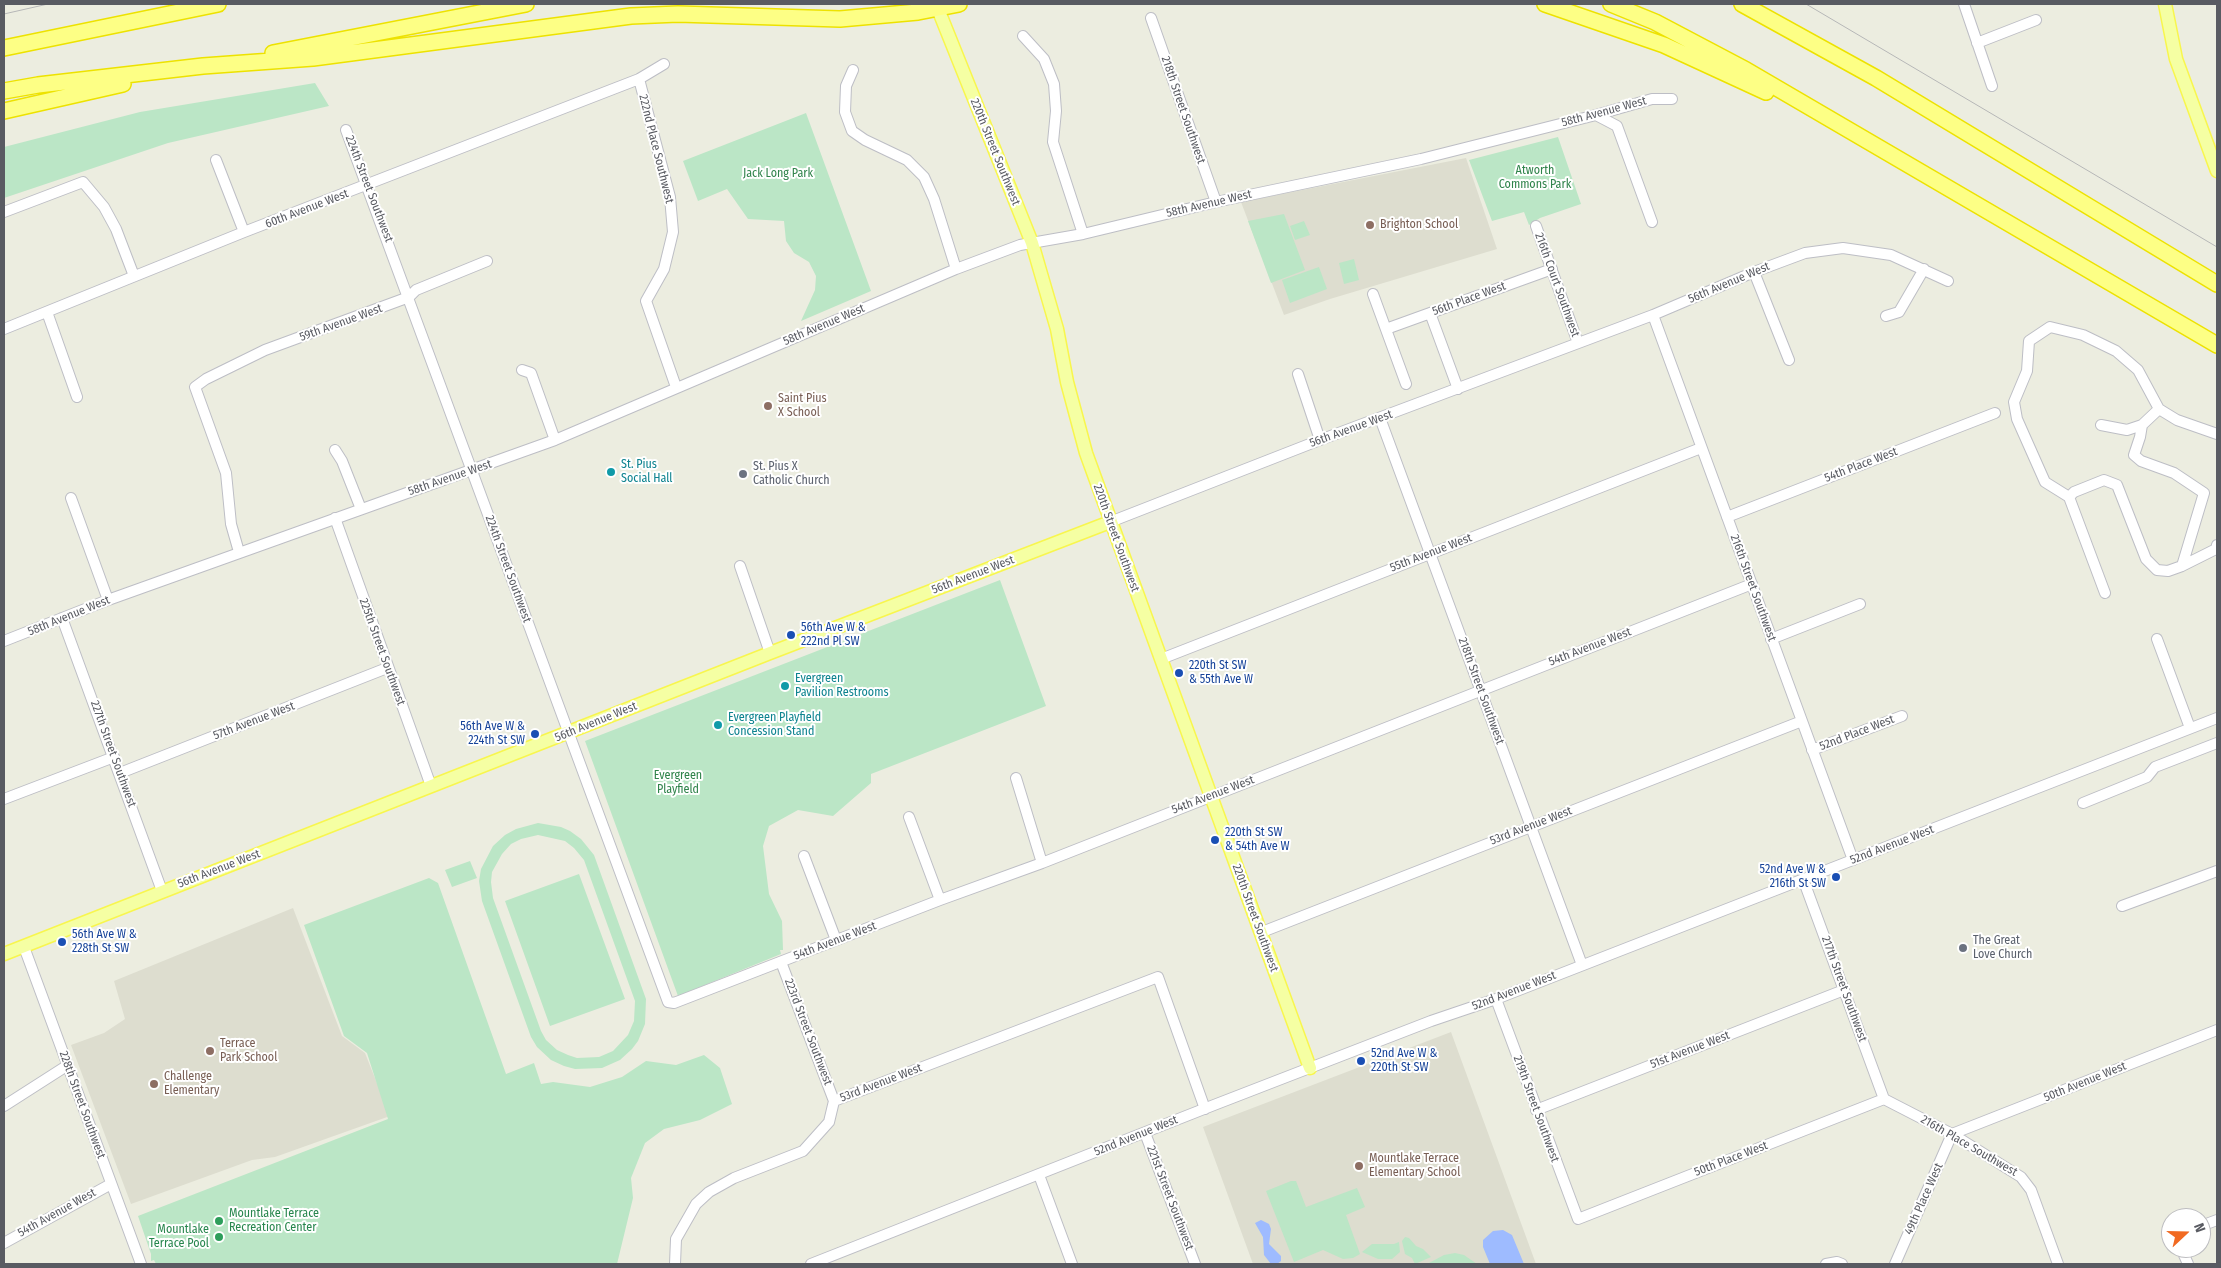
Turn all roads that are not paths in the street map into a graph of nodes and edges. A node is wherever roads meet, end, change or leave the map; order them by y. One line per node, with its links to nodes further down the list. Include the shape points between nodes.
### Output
1 (185, 4): 11 (highway)
2 (218, 4): 11 (highway)
3 (526, 4): 18 (highway)
4 (959, 4): 10 (highway)
5 (1544, 4): 26 (highway, via 1664,45)
6 (1611, 4): 26 (highway, via 1715,54)
7 (1742, 4): 45 (highway, via 1876,78)
8 (1964, 4): 15 (street)
9 (2165, 4): 29 (main road, via 2176,59)
10 (937, 6): 18 (highway, via 918,12 840,19 655,14 313,58); 37 (main road, 220th Street Southwest)
11 (163, 14): 16 (highway)
12 (1151, 18): 31 (street, 218th Street Southwest)
13 (2036, 20): 15 (street)
14 (1023, 36): 36 (street, via 1044,59 1054,84 1053,142)
15 (1977, 43): 21 (street)
16 (4, 48)
17 (664, 64): 20 (street, 60th Avenue West)
18 (203, 66): 22 (highway); 24 (highway)
19 (853, 70): 39 (street, via 846,86 845,112 852,132 907,160 924,178)
20 (639, 79): 30 (street, 60th Avenue West); 60 (street, 222nd Place Southwest, via 670,197 673,232 664,269 646,301)
21 (1992, 86)
22 (4, 91)
23 (1672, 99): 25 (street, 58th Avenue West, via 1652,99)
24 (4, 111)
25 (1596, 115): 31 (street, 58th Avenue West, via 1421,159); 33 (street, via 1618,126)
26 (1843, 126): 55 (highway)
27 (346, 130): 30 (street, 224th Street Southwest)
28 (216, 160): 35 (street)
29 (2217, 171)
30 (368, 185): 35 (street, 60th Avenue West); 47 (street, 224th Street Southwest)
31 (1216, 202): 36 (street, 58th Avenue West)
32 (4, 212): 43 (street, via 83,182 104,206)
33 (1652, 222)
34 (1536, 226): 40 (street, 216th Court Southwest)
35 (244, 232): 43 (street, 60th Avenue West)
36 (1083, 234): 37 (street, 58th Avenue West)
37 (1032, 243): 39 (street, 58th Avenue West); 79 (main road, 220th Street Southwest, via 1057,329 1074,414)
38 (486, 260): 47 (street, 59th Avenue West, via 416,290)
39 (956, 269): 60 (street, 58th Avenue West)
40 (1552, 269): 49 (street, 56th Place West); 54 (street, 216th Court Southwest)
41 (1924, 269): 42 (street, 56th Avenue West, via 1891,255 1843,248 1805,253); 44 (street, 56th Avenue West); 51 (street, via 1899,312)
42 (1754, 272): 50 (street, 56th Avenue West); 56 (street)
43 (134, 276): 48 (street, 60th Avenue West)
44 (1948, 281)
45 (2216, 283)
46 (1373, 294): 52 (street)
47 (409, 297): 73 (street, 224th Street Southwest); 81 (street, 59th Avenue West, via 265,350 195,387 226,473 231,524)
48 (47, 312): 53 (street, 60th Avenue West); 62 (street)
49 (1430, 313): 52 (street, 56th Place West); 61 (street)
50 (1653, 315): 54 (street, 56th Avenue West); 71 (street, 216th Street Southwest)
51 (1886, 316)
52 (1386, 328): 59 (street)
53 (4, 329)
54 (1578, 343): 61 (street, 56th Avenue West)
55 (2217, 345)
56 (1789, 360)
57 (522, 370): 69 (street, via 531,373)
58 (1298, 374): 70 (street)
59 (1406, 384)
60 (676, 387): 69 (street, 58th Avenue West)
61 (1458, 388): 65 (street, 56th Avenue West)
62 (78, 397)
63 (2159, 409): 67 (street); 68 (street, via 2177,420); 74 (street, via 2138,370 2116,351 2083,335 2050,327 2029,341 2027,372 2014,402 2017,419 2046,482)
64 (1995, 413): 77 (street, 54th Place West)
65 (1380, 418): 70 (street, 56th Avenue West); 82 (street, 218th Street Southwest)
66 (2101, 425): 67 (street, via 2127,430)
67 (2142, 425): 84 (street, via 2134,454 2141,461 2174,473 2204,493)
68 (2217, 434)
69 (555, 440): 73 (street, 58th Avenue West)
70 (1320, 440): 79 (street, 56th Avenue West)
71 (1701, 448): 77 (street, 216th Street Southwest); 82 (street, 55th Avenue West)
72 (335, 450): 76 (street)
73 (472, 470): 76 (street, 58th Avenue West); 101 (street, 224th Street Southwest)
74 (2069, 497): 84 (street, via 2104,480 2117,485 2146,559 2157,570); 86 (street)
75 (71, 498): 87 (street)
76 (360, 509): 78 (street, 58th Avenue West)
77 (1726, 517): 85 (street, 216th Street Southwest)
78 (335, 518): 81 (street, 58th Avenue West); 95 (street, 225th Street Southwest)
79 (1110, 522): 93 (main road, 56th Avenue West); 94 (main road, 220th Street Southwest)
80 (2217, 545): 84 (street)
81 (240, 552): 87 (street, 58th Avenue West)
82 (1430, 552): 94 (street, 55th Avenue West); 96 (street, 218th Street Southwest)
83 (740, 566): 93 (street)
84 (2182, 566)
85 (1752, 584): 90 (street, 216th Street Southwest); 96 (street, 54th Avenue West)
86 (2105, 593)
87 (108, 600): 89 (street, 58th Avenue West)
88 (1860, 604): 90 (street)
89 (62, 618): 92 (street, 58th Avenue West); 104 (street, 227th Street Southwest)
90 (1771, 639): 99 (street, 216th Street Southwest)
91 (2157, 639): 100 (street)
92 (4, 641)
93 (770, 653): 101 (main road, 56th Avenue West)
94 (1160, 659): 108 (main road, 220th Street Southwest)
95 (387, 668): 105 (street, 57th Avenue West); 107 (street, 225th Street Southwest)
96 (1480, 690): 108 (street, 54th Avenue West); 112 (street, 218th Street Southwest)
97 (1902, 716): 103 (street, 52nd Place West)
98 (2217, 718): 100 (street, 52nd Avenue West)
99 (1802, 721): 103 (street, 216th Street Southwest); 112 (street, 53rd Avenue West)
100 (2190, 728): 114 (street, 52nd Avenue West)
101 (567, 733): 107 (main road, 56th Avenue West); 129 (street, 224th Street Southwest, via 663,994 668,1002)
102 (2217, 743): 110 (street, via 2155,767 2147,777)
103 (1812, 750): 114 (street, 216th Street Southwest)
104 (114, 757): 105 (street, 227th Street Southwest); 109 (street)
105 (120, 773): 118 (street, 227th Street Southwest)
106 (1016, 778): 115 (street)
107 (431, 786): 118 (main road, 56th Avenue West)
108 (1210, 796): 115 (street, 54th Avenue West); 121 (main road, 220th Street Southwest)
109 (4, 799)
110 (2083, 804)
111 (909, 817): 119 (street)
112 (1530, 826): 121 (street, 53rd Avenue West); 126 (street, 218th Street Southwest)
113 (804, 856): 122 (street)
114 (1853, 860): 117 (street, 52nd Avenue West)
115 (1042, 863): 119 (street, 54th Avenue West)
116 (2217, 871): 120 (street)
117 (1803, 879): 126 (street, 52nd Avenue West); 127 (street, 217th Street Southwest)
118 (162, 891): 123 (main road, 56th Avenue West)
119 (940, 900): 122 (street, 54th Avenue West)
120 (2122, 906)
121 (1262, 932): 132 (main road, 220th Street Southwest)
122 (836, 940): 125 (street, 54th Avenue West)
123 (24, 947): 124 (main road, 56th Avenue West); 131 (street, 228th Street Southwest)
124 (4, 954)
125 (782, 962): 129 (street, 54th Avenue West); 134 (street, 223rd Street Southwest)
126 (1582, 965): 128 (street, 52nd Avenue West)
127 (1844, 990): 133 (street, 217th Street Southwest); 137 (street, 51st Avenue West)
128 (1496, 999): 132 (street, 52nd Avenue West); 137 (street, 219th Street Southwest)
129 (674, 1003)
130 (2217, 1030): 139 (street, 50th Avenue West)
131 (68, 1065): 135 (street); 141 (street, 228th Street Southwest)
132 (1310, 1068): 136 (street, 52nd Avenue West)
133 (1884, 1099): 139 (street, 216th Place Southwest); 142 (street, 50th Place West)
134 (834, 1102): 136 (street, 53rd Avenue West, via 1158,977); 145 (street, 53rd Avenue West, via 828,1122 803,1151 734,1178 709,1192 696,1204 676,1239)
135 (4, 1106)
136 (1205, 1109): 138 (street, 52nd Avenue West)
137 (1536, 1110): 142 (street, 219th Street Southwest)
138 (1145, 1132): 140 (street, 52nd Avenue West); 148 (street, 221st Street Southwest)
139 (1952, 1134): 151 (street, 49th Place West); 152 (street, 216th Place Southwest, via 2026,1183)
140 (1039, 1175): 146 (street, 52nd Avenue West); 147 (street)
141 (111, 1184): 143 (street, 54th Avenue West); 144 (street, 228th Street Southwest)
142 (1578, 1219)
143 (4, 1243)
144 (141, 1264)
145 (675, 1264)
146 (811, 1264)
147 (1072, 1264)
148 (1195, 1264)
149 (1826, 1264): 150 (street)
150 (1842, 1264)
151 (1895, 1264)
152 (2058, 1264)

